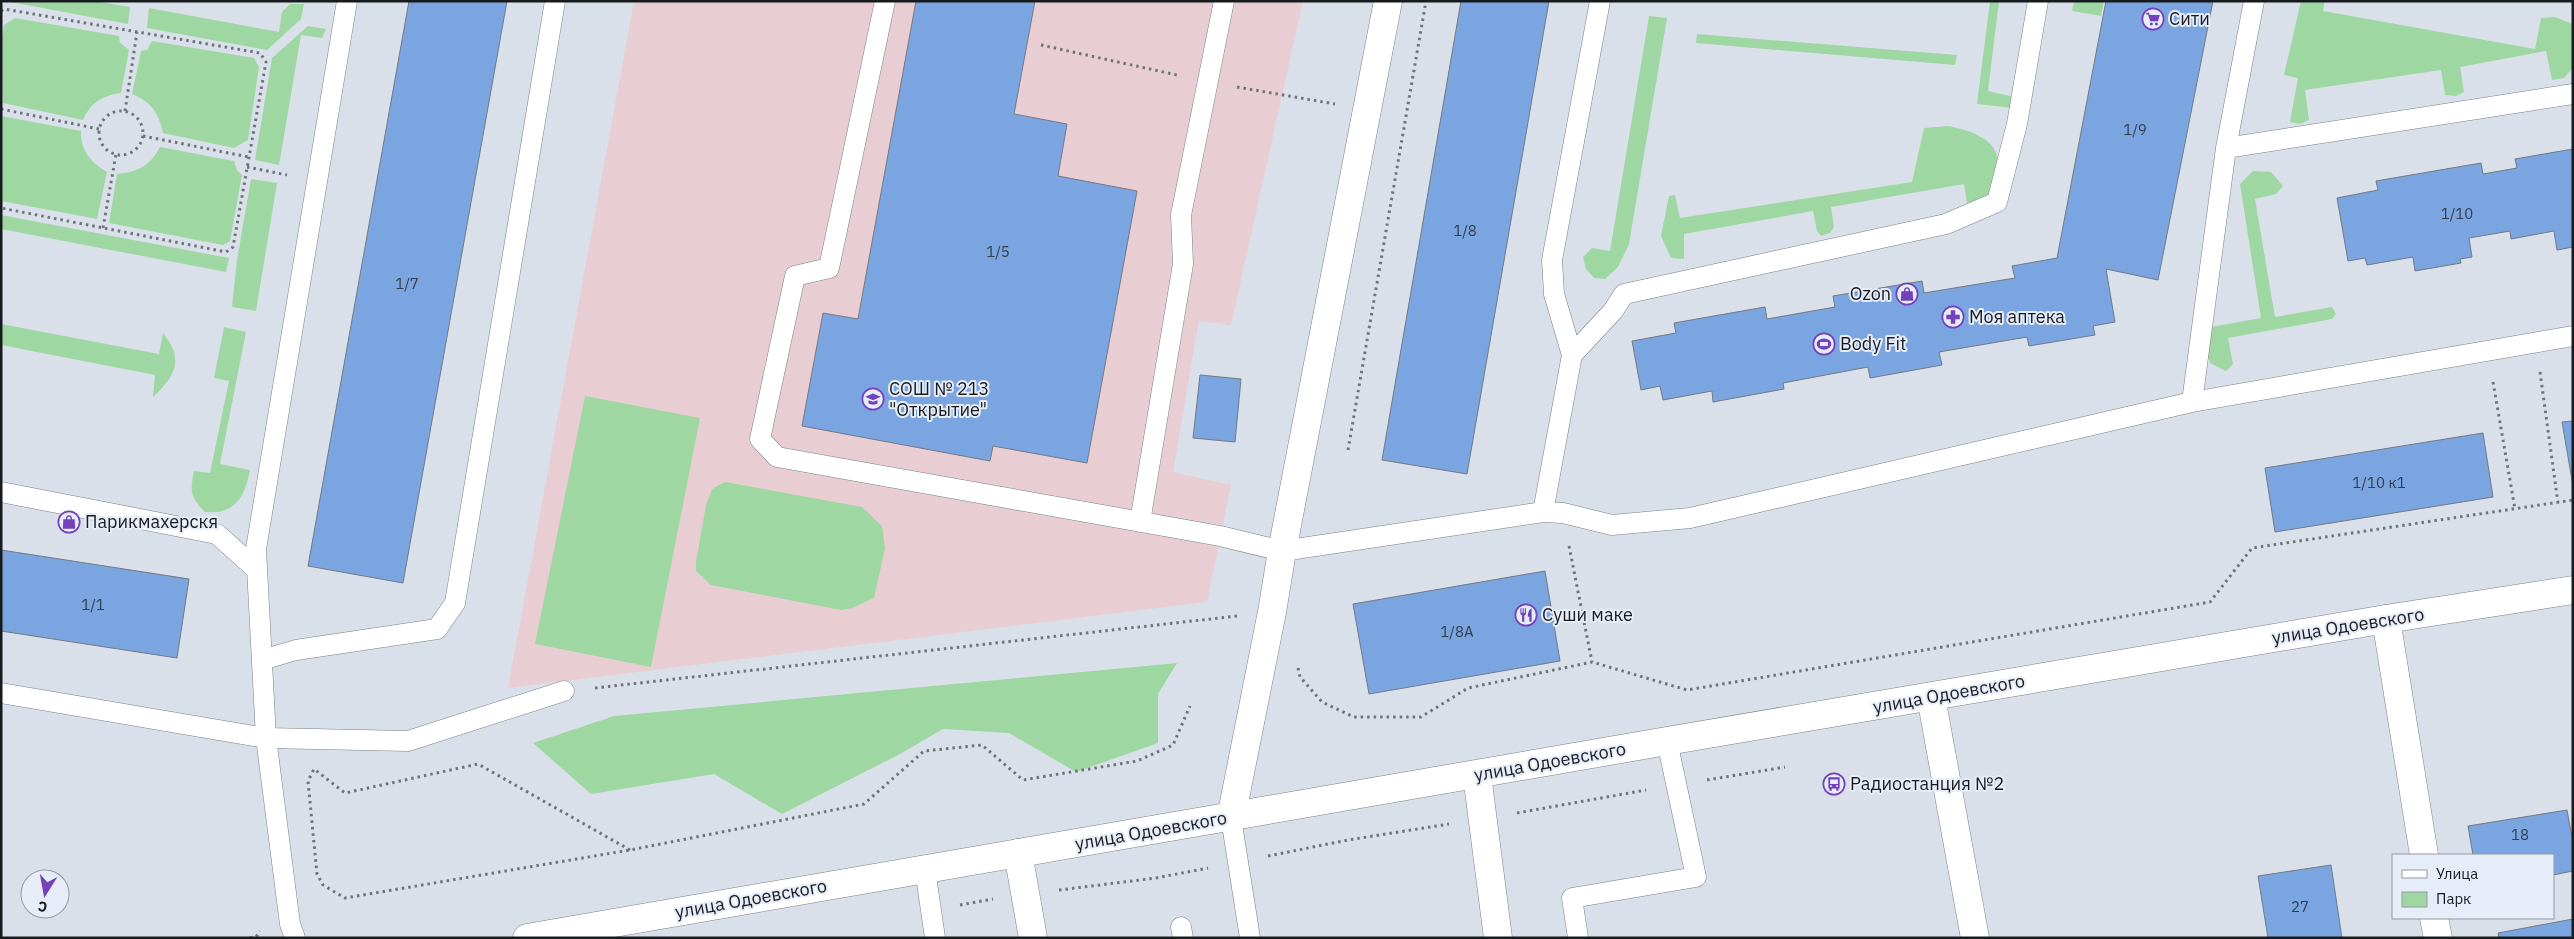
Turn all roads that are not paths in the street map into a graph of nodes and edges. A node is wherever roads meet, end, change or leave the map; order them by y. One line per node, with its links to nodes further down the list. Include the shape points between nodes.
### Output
1 (347, 1): 18 (lane, via 256,549)
2 (555, 1): 21 (lane, via 455,603 437,629 296,650)
3 (885, 1): 16 (lane, via 829,268 795,276 760,439 778,457)
4 (1224, 1): 16 (lane, via 1181,215 1183,264)
5 (1388, 1): 17 (street)
6 (1600, 1): 12 (lane, via 1552,260 1554,294)
7 (2038, 1): 12 (lane, via 2017,124 1997,202 1946,224 1624,294 1613,311)
8 (2254, 1): 10 (lane)
9 (2573, 94): 10 (lane)
10 (2226, 148): 13 (lane)
11 (2573, 336): 13 (lane)
12 (1572, 355): 15 (lane)
13 (2192, 402): 15 (lane, via 1690,518 1612,525)
14 (1, 492): 18 (lane, via 217,534)
15 (1553, 513): 17 (lane)
16 (1140, 522): 17 (lane)
17 (1282, 551): 28 (street)
18 (257, 570): 21 (lane)
19 (2573, 590): 20 (street, улица Одоевского)
20 (2386, 619): 24 (street, улица Одоевского); 30 (street)
21 (262, 660): 25 (lane)
22 (564, 691): 25 (lane, via 408,741)
23 (1, 692): 25 (lane)
24 (1931, 697): 26 (street, улица Одоевского); 41 (street)
25 (266, 738): 34 (lane, via 290,924)
26 (1667, 741): 27 (street, улица Одоевского); 40 (lane, via 1696,877 1572,898)
27 (1477, 775): 28 (street, улица Одоевского); 39 (street)
28 (1231, 818): 29 (street, улица Одоевского); 38 (lane)
29 (1018, 853): 31 (street, улица Одоевского); 37 (street)
30 (2424, 854)
31 (926, 869): 33 (street, улица Одоевского); 36 (lane)
32 (2434, 919): 42 (street)
33 (610, 931): 35 (street, улица Одоевского)
34 (295, 938)
35 (527, 938)
36 (935, 938)
37 (1033, 938)
38 (1250, 938)
39 (1498, 938)
40 (1578, 938)
41 (1975, 938)
42 (2438, 938)

